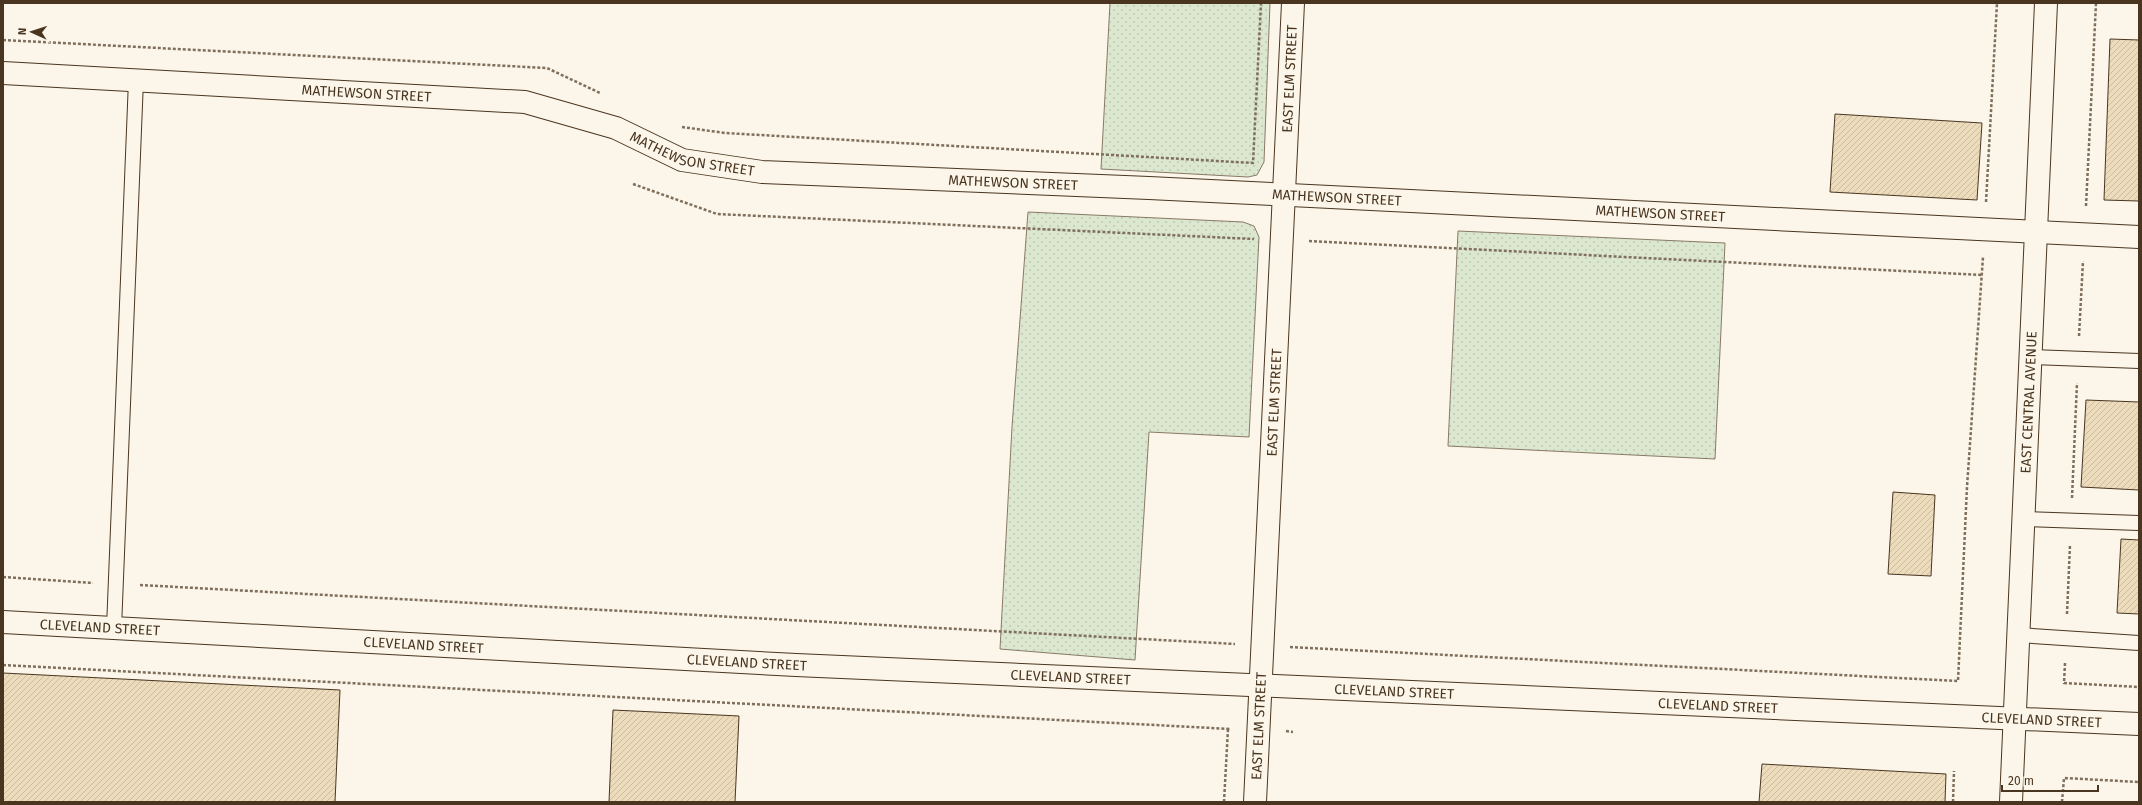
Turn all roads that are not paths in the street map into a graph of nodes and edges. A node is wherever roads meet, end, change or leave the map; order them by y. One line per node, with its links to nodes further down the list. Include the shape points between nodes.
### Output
1 (1293, 3): 5 (street, EAST ELM STREET)
2 (2046, 3): 6 (street, EAST CENTRAL AVENUE)
3 (3, 73): 4 (street, MATHEWSON STREET)
4 (136, 80): 5 (street, MATHEWSON STREET, via 525,102 616,128 682,160 762,172); 13 (lane)
5 (1284, 195): 6 (street, MATHEWSON STREET); 16 (street, EAST ELM STREET)
6 (2036, 231): 7 (street, MATHEWSON STREET); 8 (street, EAST CENTRAL AVENUE)
7 (2139, 237)
8 (2032, 357): 9 (lane); 10 (street, EAST CENTRAL AVENUE)
9 (2139, 362)
10 (2024, 519): 11 (lane); 14 (street, EAST CENTRAL AVENUE)
11 (2139, 523)
12 (3, 622): 13 (street, CLEVELAND STREET)
13 (114, 628): 16 (street, CLEVELAND STREET, via 804,665)
14 (2018, 635): 15 (lane); 17 (street, EAST CENTRAL AVENUE)
15 (2139, 643)
16 (1260, 685): 17 (street, CLEVELAND STREET); 19 (street, EAST ELM STREET)
17 (2015, 718): 18 (street, CLEVELAND STREET); 20 (street, EAST CENTRAL AVENUE)
18 (2139, 724)
19 (1255, 802)
20 (2011, 802)

